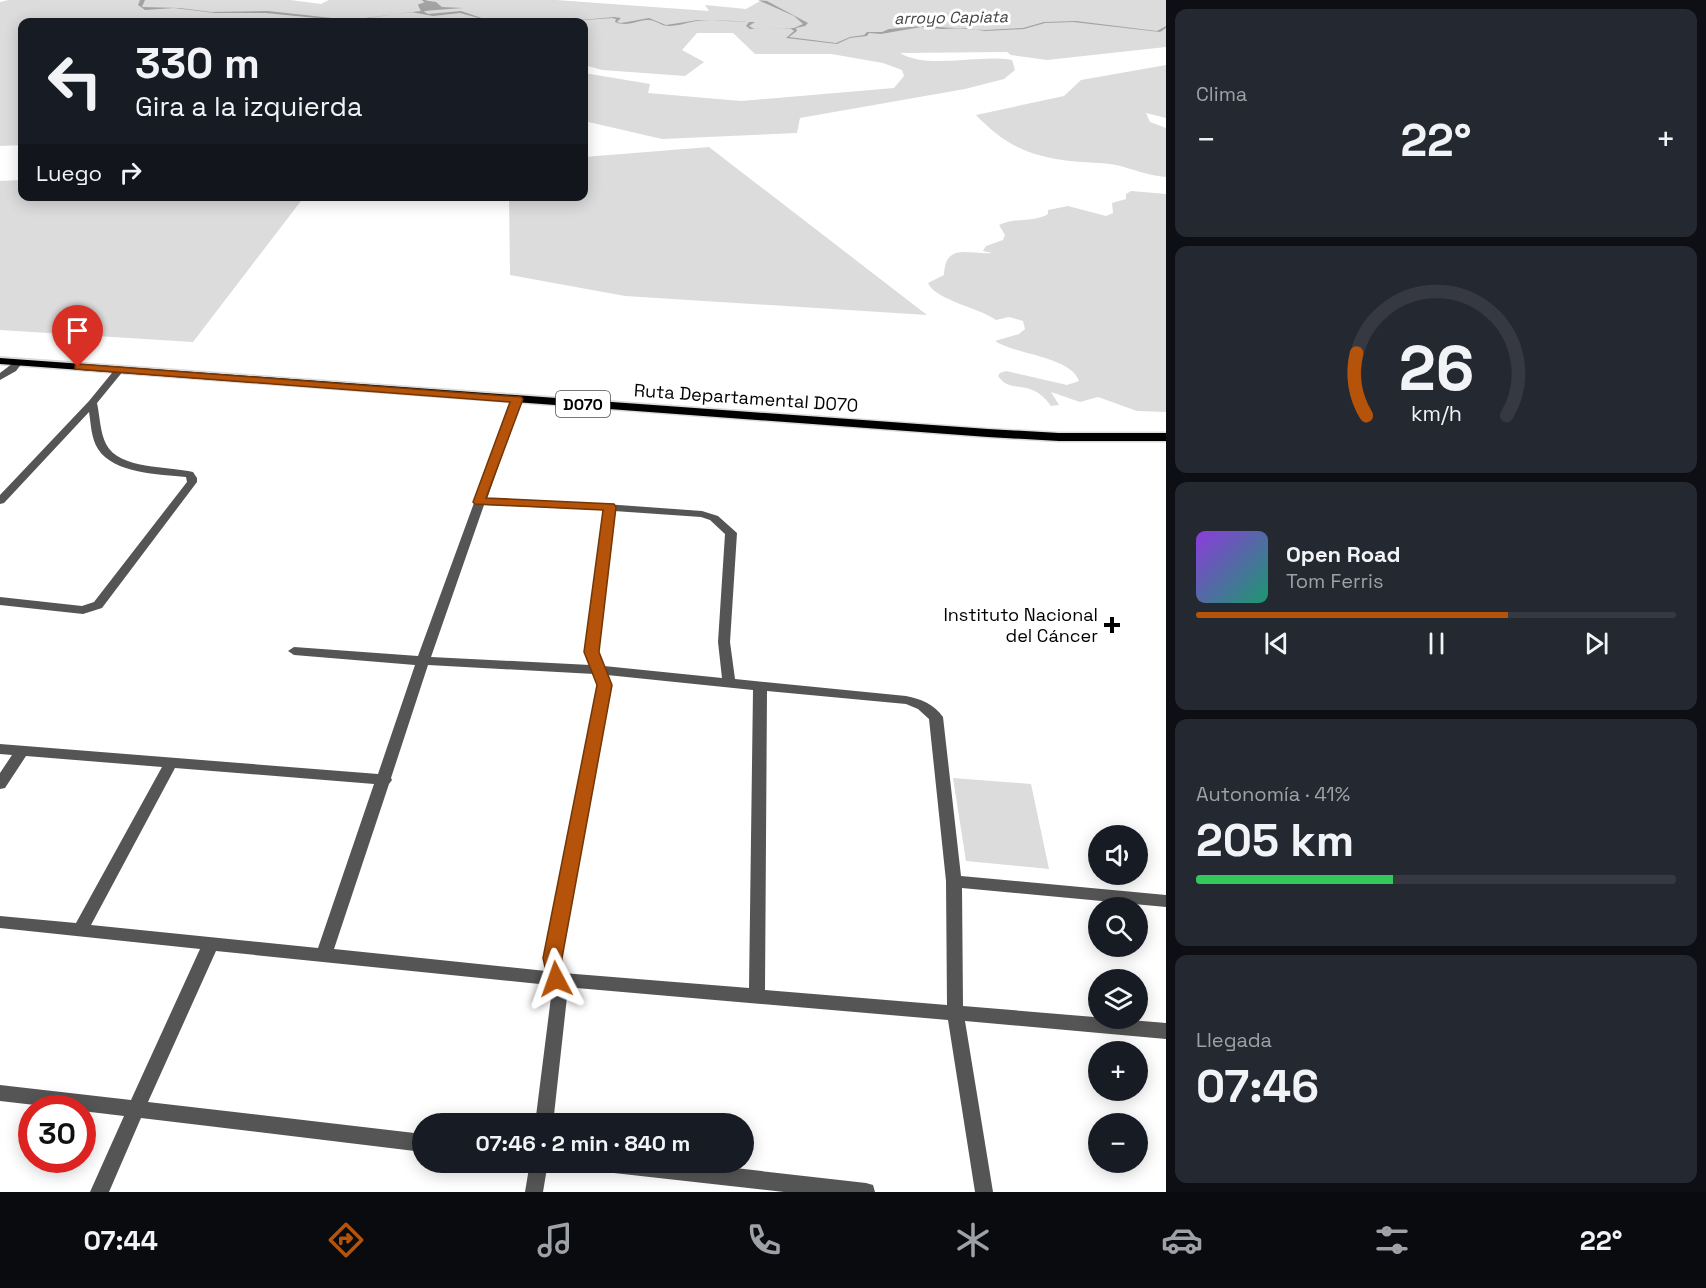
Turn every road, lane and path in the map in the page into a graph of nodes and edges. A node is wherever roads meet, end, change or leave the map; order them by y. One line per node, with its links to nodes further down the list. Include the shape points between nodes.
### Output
1 (0, 362): 2 (main road, Ruta Departamental D070 / D070)
2 (17, 363): 3 (main road, Ruta Departamental D070 / D070); 4 (street)
3 (119, 370): 5 (main road, Ruta Departamental D070 / D070); 6 (street)
4 (0, 377)
5 (517, 399): 7 (main road, Ruta Departamental D070 / D070, via 1048,437); 9 (street)
6 (92, 403): 8 (street); 11 (street, via 97,434 108,456 125,464 189,474 192,482 98,605 83,610)
7 (1166, 437)
8 (0, 501)
9 (479, 502): 10 (street); 13 (street)
10 (609, 507): 14 (street, via 592,652); 15 (street, via 702,514 724,524 731,533 724,642)
11 (0, 601)
12 (294, 651): 13 (street)
13 (423, 661): 14 (street); 20 (street)
14 (598, 670): 15 (street); 28 (street, via 604,685 552,958)
15 (729, 683): 16 (street)
16 (760, 686): 22 (street, via 906,700 918,703 936,717); 29 (street)
17 (0, 749): 18 (street)
18 (22, 751): 19 (street); 21 (street)
19 (171, 763): 20 (street); 25 (street)
20 (385, 780): 27 (street)
21 (0, 784)
22 (954, 881): 23 (street); 30 (street)
23 (1166, 901)
24 (0, 922): 25 (street)
25 (80, 930): 26 (street)
26 (211, 943): 27 (street); 33 (street)
27 (324, 955): 28 (street)
28 (556, 979): 29 (street); 34 (street, via 559,997)
29 (757, 996): 30 (street)
30 (955, 1013): 31 (street); 41 (street)
31 (1166, 1031)
32 (0, 1093): 33 (street)
33 (138, 1108): 35 (street); 38 (street)
34 (545, 1113)
35 (412, 1142)
36 (537, 1173): 39 (street)
37 (695, 1173): 40 (street)
38 (99, 1192)
39 (534, 1192)
40 (866, 1192)
41 (984, 1192)

